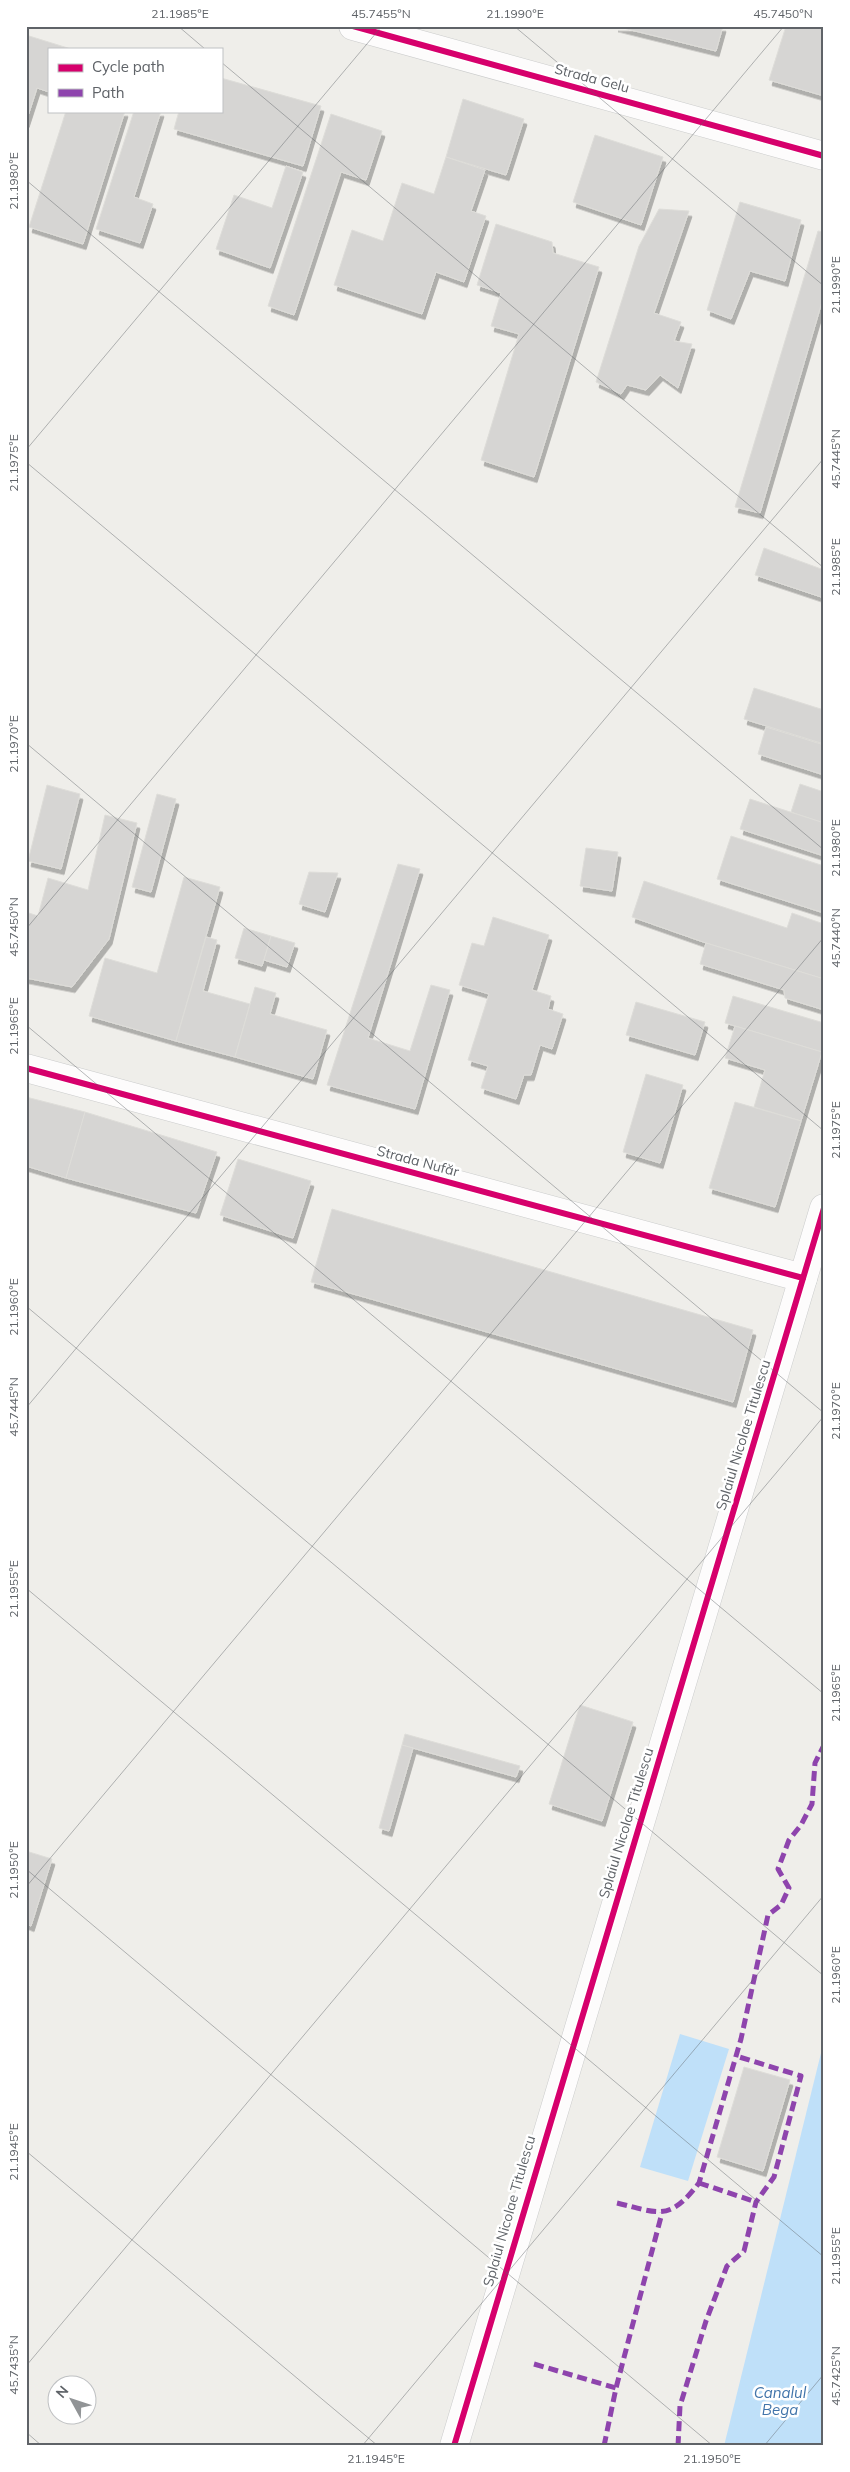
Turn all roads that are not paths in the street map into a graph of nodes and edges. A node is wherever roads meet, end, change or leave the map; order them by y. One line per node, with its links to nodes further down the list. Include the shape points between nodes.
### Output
1 (353, 26): 2 (street, Strada Gelu)
2 (824, 156)
3 (26, 1068): 5 (street, Strada Nufăr)
4 (824, 1208): 5 (street, Splaiul Nicolae Titulescu)
5 (803, 1278): 6 (street, Splaiul Nicolae Titulescu)
6 (454, 2446)

